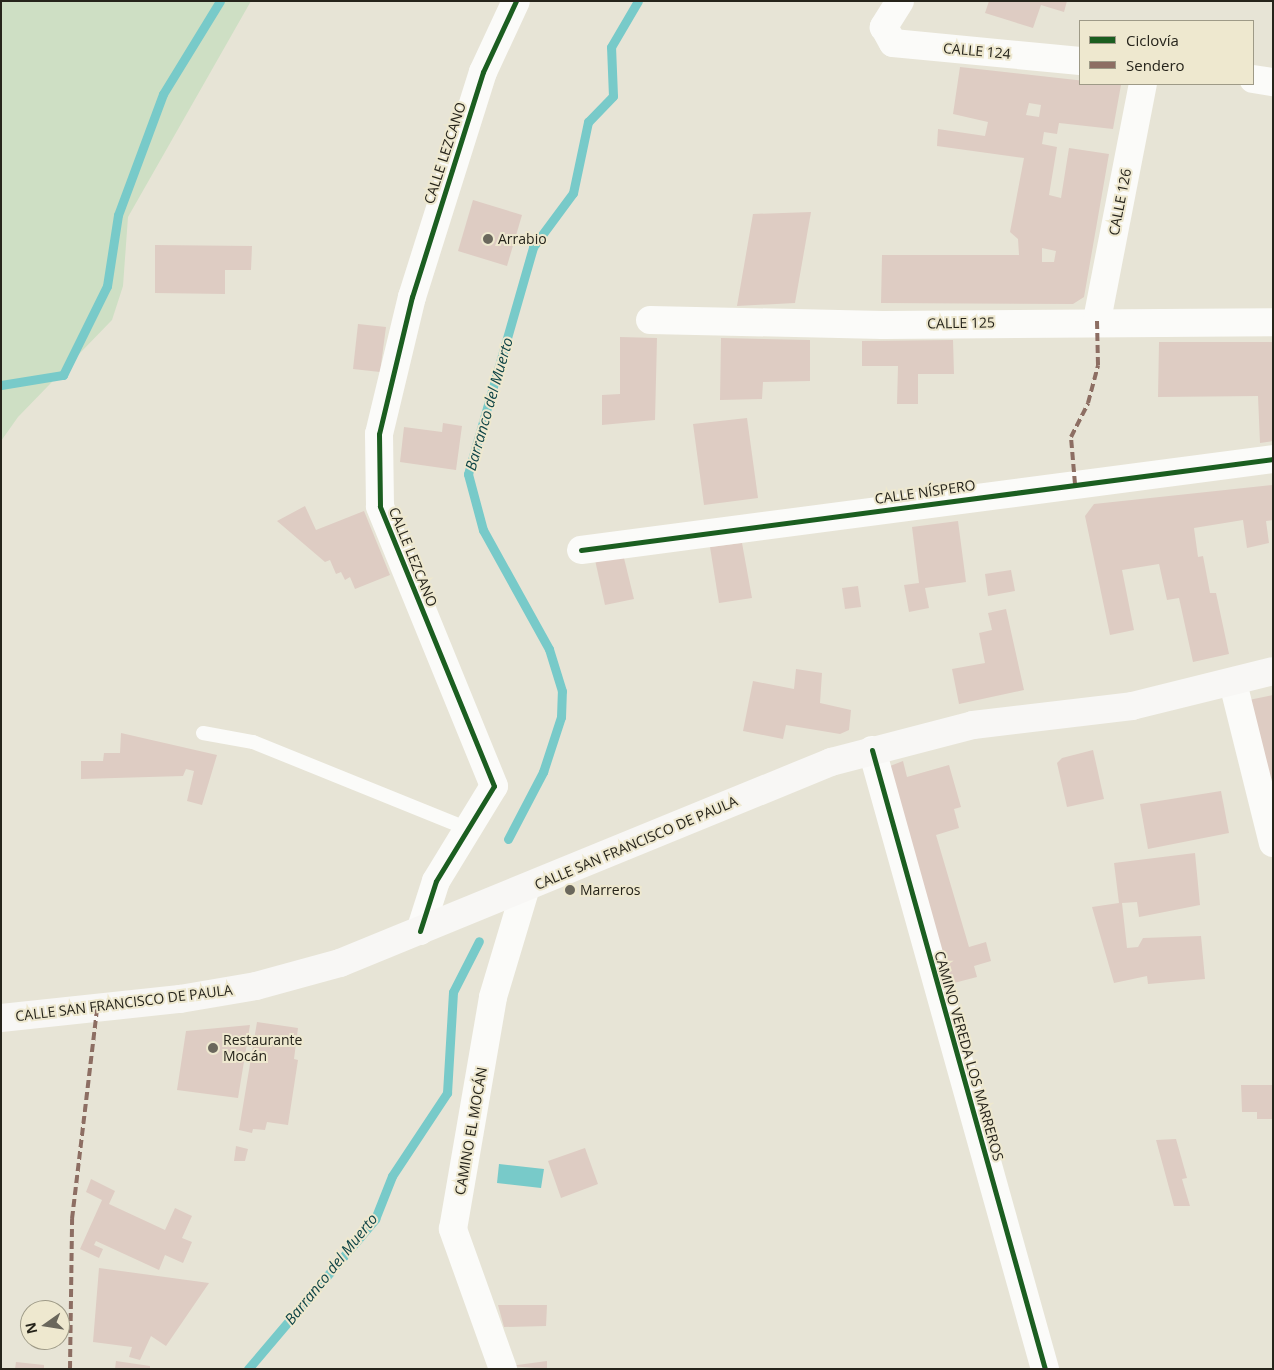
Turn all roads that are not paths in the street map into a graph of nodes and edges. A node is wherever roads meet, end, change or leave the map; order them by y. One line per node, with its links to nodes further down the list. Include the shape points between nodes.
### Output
1 (516, 1): 16 (street, CALLE LEZCANO, via 477,91 412,297 379,434 380,506 494,786)
2 (900, 1): 3 (street, CALLE 124, via 884,27 893,43)
3 (1079, 61)
4 (1254, 79): 5 (street)
5 (1273, 82)
6 (1144, 85): 8 (street, CALLE 126)
7 (650, 320): 8 (street, CALLE 125, via 883,324)
8 (1097, 320): 9 (street, CALLE 125)
9 (1273, 322)
10 (1273, 459): 11 (street, CALLE NÍSPERO)
11 (581, 550)
12 (1273, 670): 13 (main road, CALLE SAN FRANCISCO DE PAULA)
13 (1233, 683): 15 (main road, CALLE SAN FRANCISCO DE PAULA, via 1132,706 972,725); 17 (street)
14 (203, 733): 16 (lane, via 262,746)
15 (872, 750): 18 (main road, CALLE SAN FRANCISCO DE PAULA, via 831,762); 22 (street, CAMINO VEREDA LOS MARREROS)
16 (468, 829): 19 (street, CALLE LEZCANO, via 436,882)
17 (1273, 844)
18 (525, 890): 19 (main road, CALLE SAN FRANCISCO DE PAULA); 21 (street, CAMINO EL MOCÁN, via 493,997 453,1230)
19 (420, 931): 20 (main road, CALLE SAN FRANCISCO DE PAULA, via 340,963 256,986)
20 (1, 1018)
21 (503, 1369)
22 (1045, 1369)

